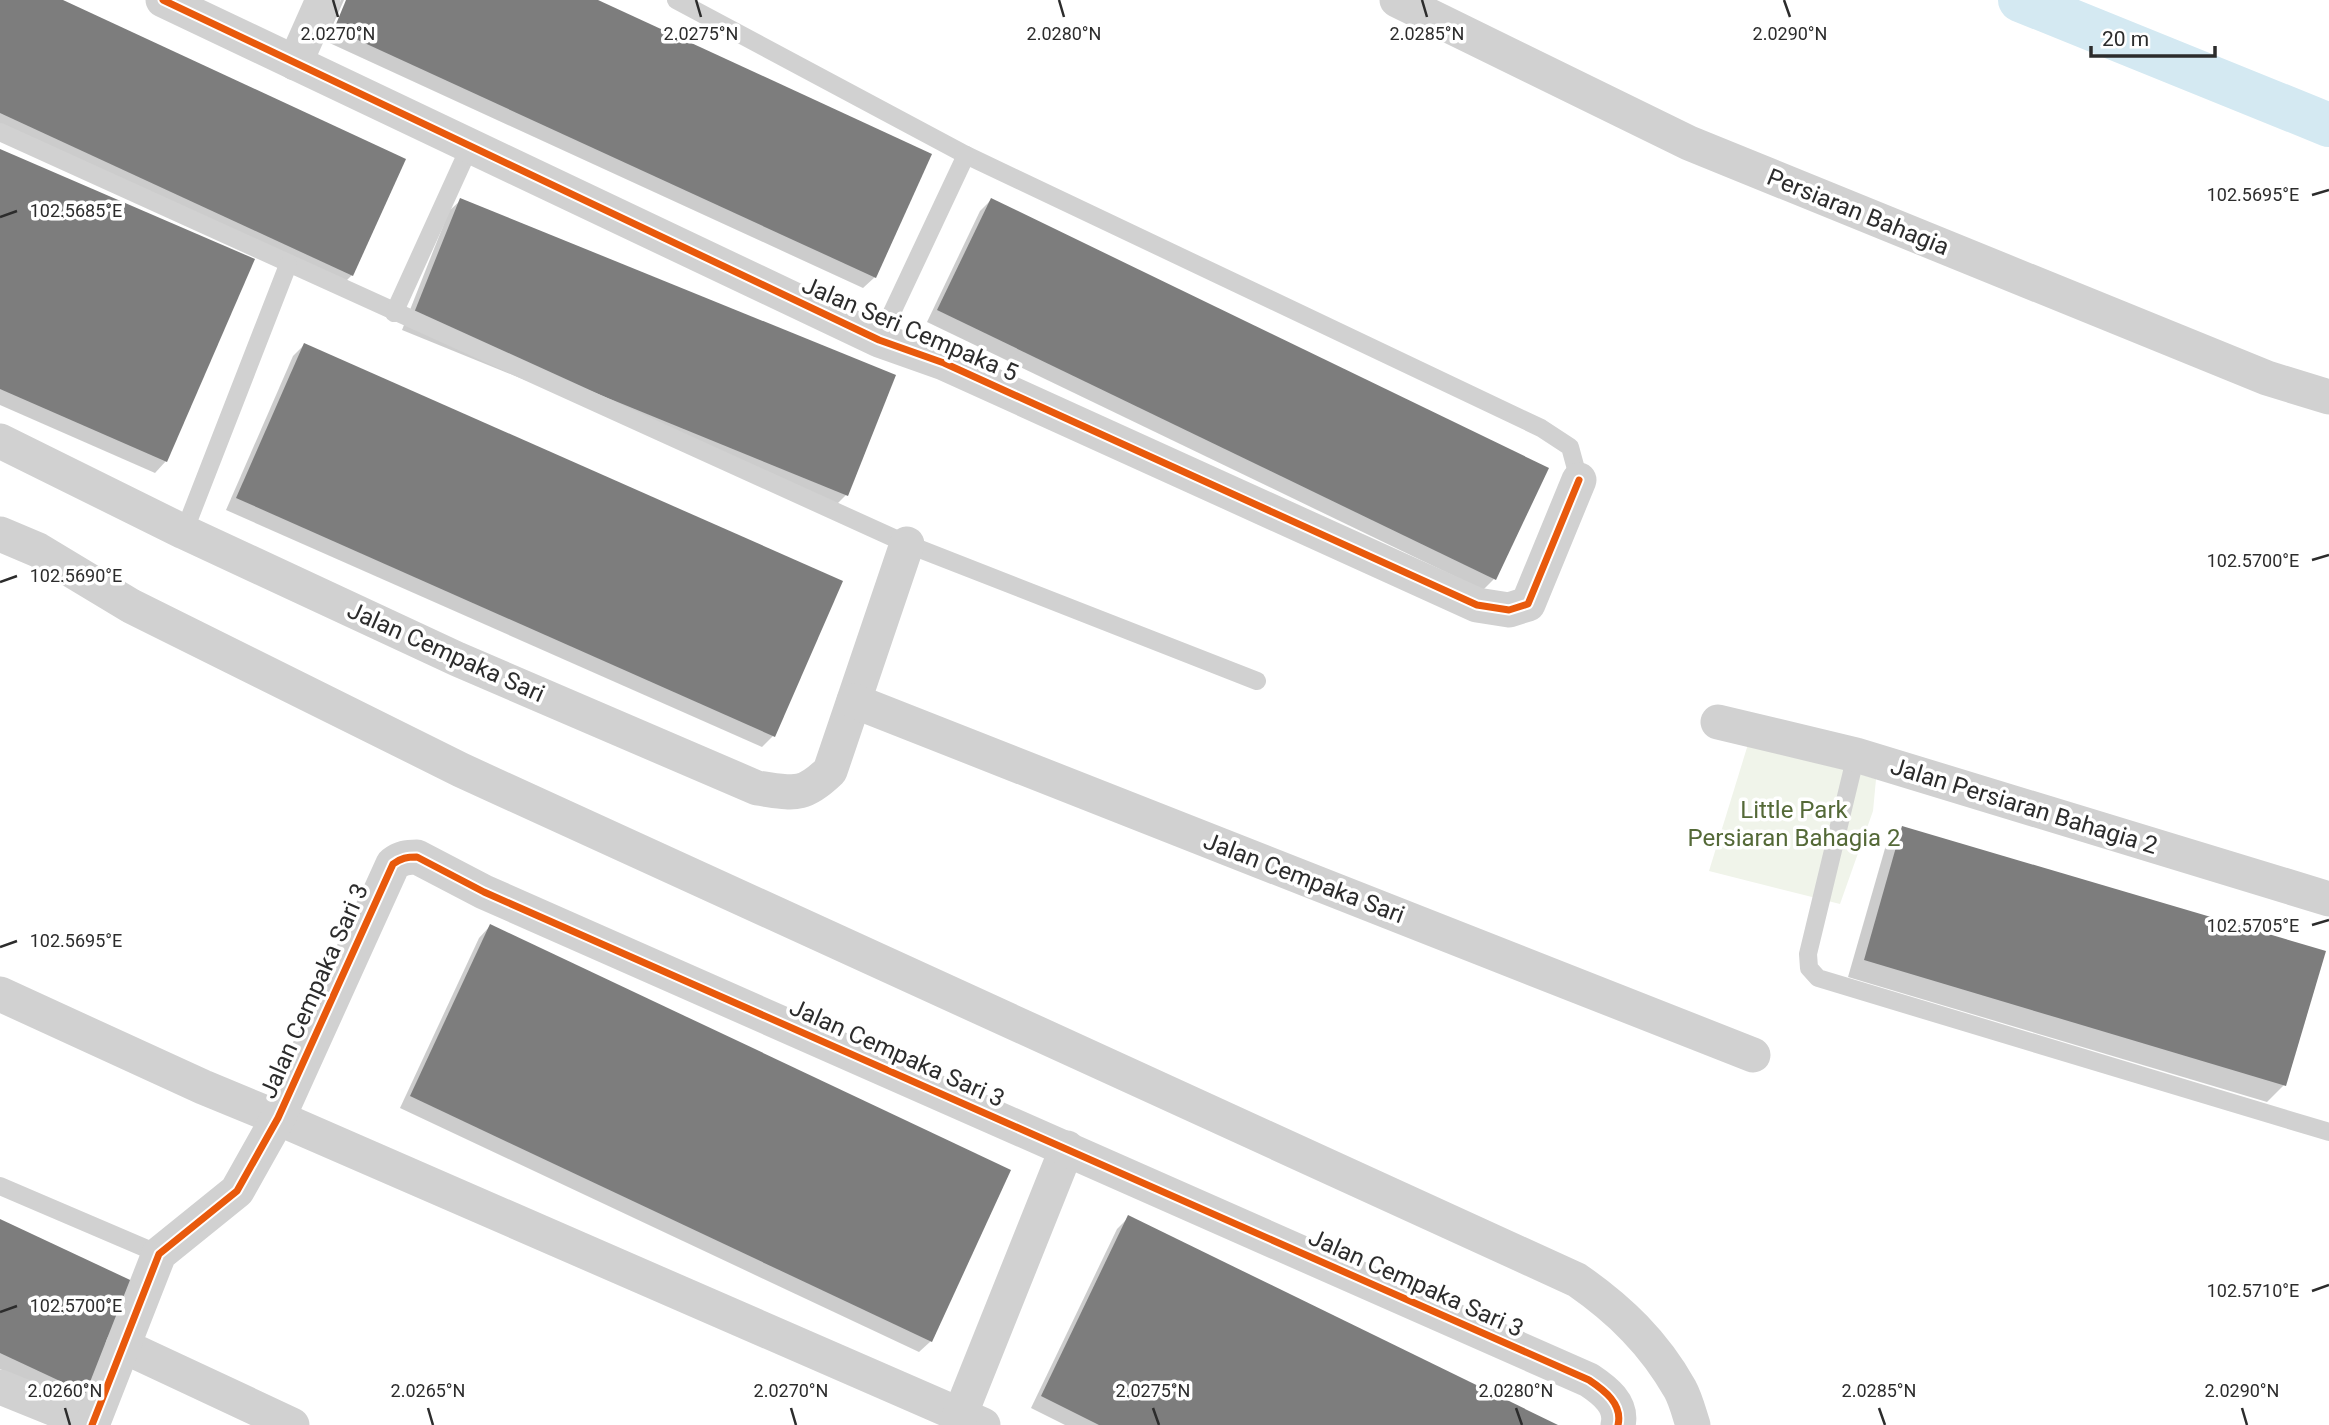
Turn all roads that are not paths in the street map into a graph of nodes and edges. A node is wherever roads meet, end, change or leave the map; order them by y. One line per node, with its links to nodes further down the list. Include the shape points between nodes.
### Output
1 (163, 0): 5 (street, Jalan Seri Cempaka 5)
2 (323, 0): 5 (street)
3 (676, 0): 8 (lane)
4 (1397, 0): 12 (street, Persiaran Bahagia, via 1689,143 2267,378)
5 (295, 63): 7 (street, Jalan Seri Cempaka 5)
6 (0, 132): 9 (lane)
7 (470, 146): 10 (lane); 11 (street, Jalan Seri Cempaka 5)
8 (966, 155): 11 (lane); 14 (lane, via 1541,428 1570,447)
9 (288, 264): 10 (lane); 15 (lane)
10 (394, 313): 17 (lane)
11 (879, 340): 14 (street, Jalan Seri Cempaka 5, via 944,363 1477,605 1509,610 1528,604)
12 (2329, 397)
13 (0, 441): 15 (street, Jalan Cempaka Sari)
14 (1579, 480)
15 (184, 532): 19 (street, Jalan Cempaka Sari, via 457,659 757,788 811,789 830,771)
16 (0, 534): 36 (street, via 38,550 131,606 461,771 1577,1280 1611,1303 1640,1332 1681,1391)
17 (907, 544): 18 (lane); 19 (street, Jalan Cempaka Sari)
18 (1257, 681)
19 (854, 701): 24 (street, Jalan Cempaka Sari)
20 (1718, 722): 21 (street, Jalan Persiaran Bahagia 2)
21 (1856, 755): 22 (street, Jalan Persiaran Bahagia 2); 26 (lane, via 1808,954 1809,968 1818,978)
22 (2329, 899)
23 (0, 994): 25 (street, Jalan Cempaka Sari 3)
24 (1753, 1055)
25 (278, 1118): 27 (street, Jalan Cempaka Sari 3, via 393,864 417,857 484,892); 29 (street, via 237,1191); 32 (street, Jalan Cempaka Sari 3)
26 (2329, 1132)
27 (1067, 1148): 32 (street); 35 (street, Jalan Cempaka Sari 3, via 1588,1380 1611,1395)
28 (0, 1186): 29 (lane)
29 (159, 1254): 30 (street)
30 (123, 1346): 33 (street); 34 (street)
31 (0, 1387): 33 (street)
32 (971, 1420)
33 (92, 1425)
34 (292, 1425)
35 (1618, 1425)
36 (1693, 1425)

